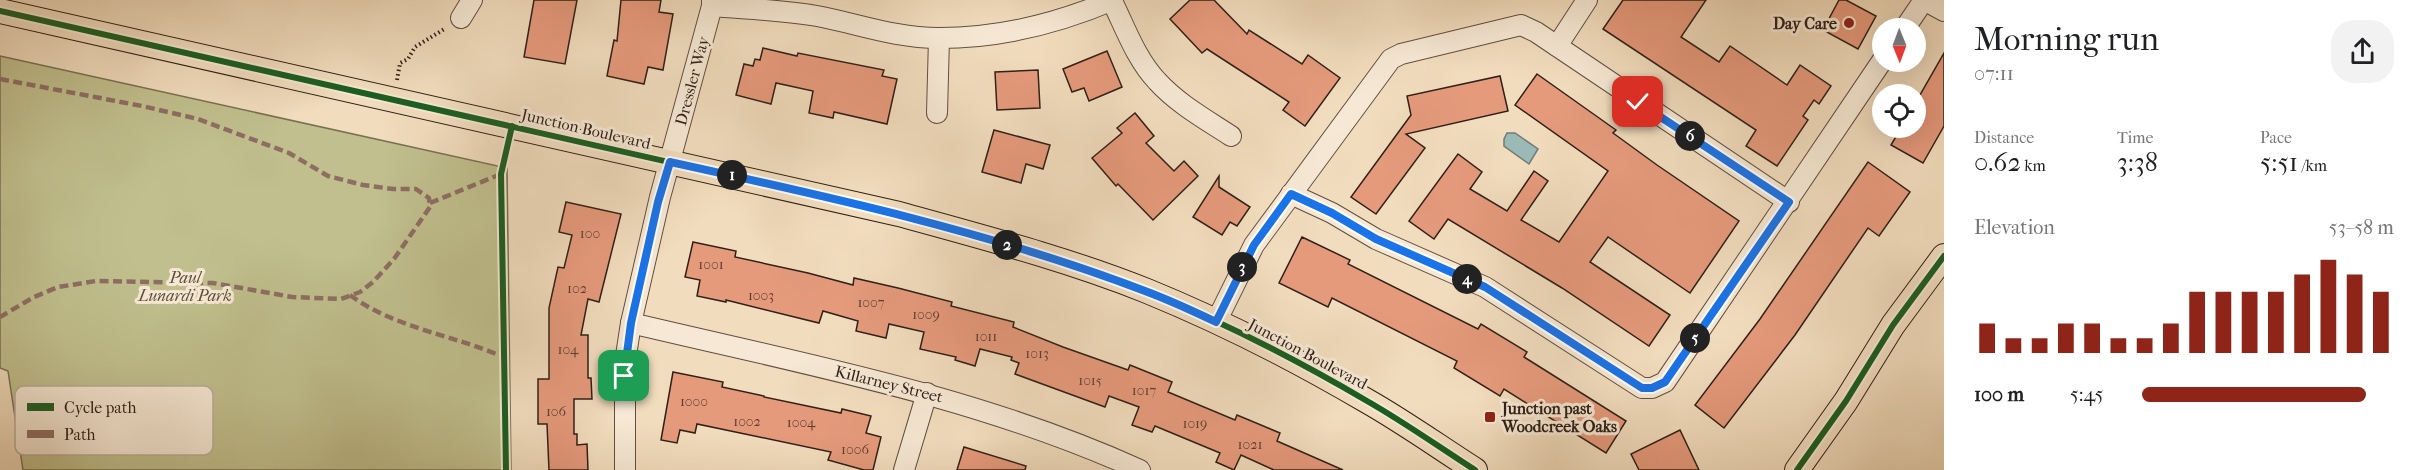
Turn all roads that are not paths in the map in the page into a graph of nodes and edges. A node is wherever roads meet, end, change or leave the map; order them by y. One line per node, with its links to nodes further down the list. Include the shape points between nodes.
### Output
1 (472, 0): 8 (street)
2 (1112, 0): 10 (street, via 1027,28); 14 (street, via 1138,54 1156,80 1183,105)
3 (1587, 0): 11 (street)
4 (1924, 0): 7 (street); 9 (street)
5 (712, 3): 10 (street, via 819,16 895,34); 15 (street, Dressler Way)
6 (0, 11): 15 (main road, Junction Boulevard)
7 (1944, 11)
8 (461, 18)
9 (1912, 18)
10 (939, 38): 13 (street)
11 (1557, 46): 16 (street, via 1521,25 1401,54 1391,60); 17 (street)
12 (1875, 72): 17 (street)
13 (937, 113)
14 (1231, 136)
15 (670, 162): 19 (main road, Junction Boulevard, via 899,214 1030,251 1146,291); 20 (street, Dressler Way)
16 (1291, 194): 17 (street, via 1376,239 1485,287 1642,388 1665,382); 19 (street, via 1254,245)
17 (1789, 202)
18 (1944, 256): 26 (main road)
19 (1216, 322): 25 (main road, Junction Boulevard, via 1368,402)
20 (631, 323): 21 (street, Killarney Street); 22 (street, Dressler Way, via 624,376)
21 (927, 393): 23 (street); 24 (street, Killarney Street, via 1015,421)
22 (625, 470)
23 (904, 470)
24 (1140, 470)
25 (1475, 470)
26 (1797, 470)

